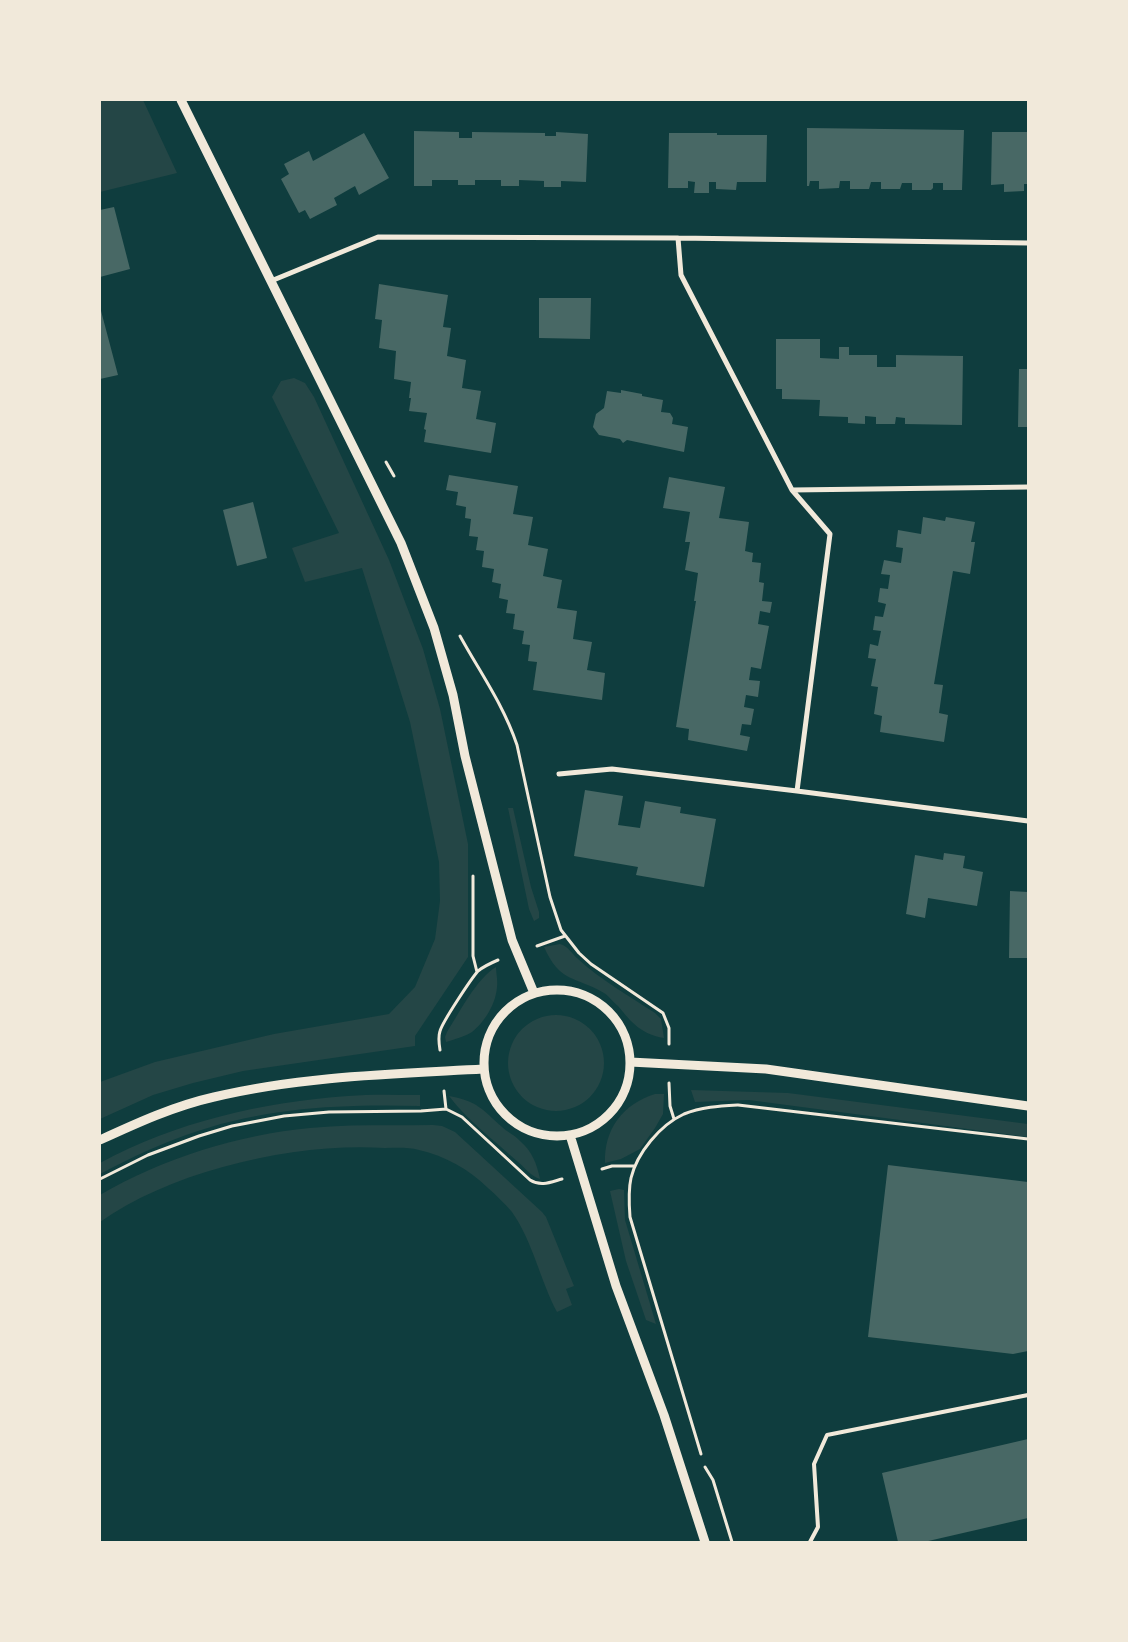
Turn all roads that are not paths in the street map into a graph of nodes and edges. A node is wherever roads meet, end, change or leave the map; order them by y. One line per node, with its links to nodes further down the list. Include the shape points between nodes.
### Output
1 (181, 100): 4 (street)
2 (678, 238): 3 (street); 4 (street, via 378,237); 6 (street, via 681,275)
3 (1028, 243)
4 (271, 281): 10 (street, via 401,543 434,628 512,940)
5 (1028, 487): 6 (street)
6 (792, 490): 8 (street, via 830,534)
7 (559, 774): 8 (street, via 612,769)
8 (797, 791): 9 (street)
9 (1028, 821)
10 (534, 993): 11 (street, via 573,990 598,1002 618,1021 626,1039); 12 (street, via 515,1001 490,1031)
11 (630, 1062): 13 (street, via 766,1070); 14 (street, via 629,1076 618,1103 597,1124)
12 (483, 1069): 14 (street, via 488,1091 507,1118 536,1134); 15 (street, via 274,1084 212,1097 143,1120)
13 (1028, 1106)
14 (570, 1135): 17 (street, via 616,1286 664,1415)
15 (100, 1140)
16 (1028, 1395): 18 (lane, via 827,1435 814,1464 818,1528)
17 (705, 1542)
18 (810, 1542)

